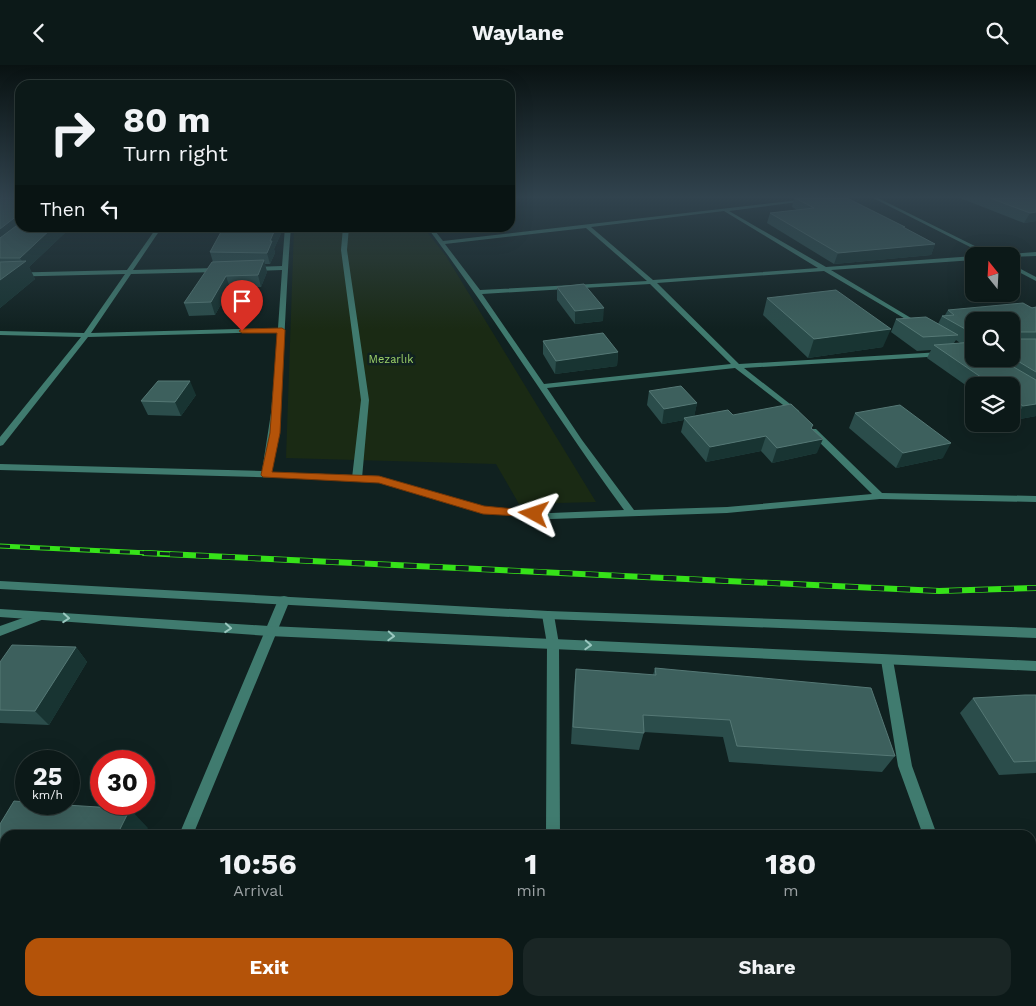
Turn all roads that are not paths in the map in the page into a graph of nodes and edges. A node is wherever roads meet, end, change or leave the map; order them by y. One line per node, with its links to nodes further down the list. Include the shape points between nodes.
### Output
1 (150, 242): 16 (street)
2 (287, 242): 11 (street)
3 (345, 242): 33 (street, via 365,400)
4 (451, 242): 7 (street)
5 (606, 242): 19 (street)
6 (781, 242): 13 (street)
7 (442, 243): 20 (street)
8 (1036, 254): 9 (street)
9 (1020, 255)
10 (965, 259): 13 (street)
11 (284, 268): 12 (street); 22 (street)
12 (245, 269)
13 (829, 269): 19 (street); 21 (street)
14 (225, 270): 16 (street)
15 (1020, 271): 18 (street)
16 (128, 273): 17 (street); 24 (street)
17 (0, 275)
18 (1036, 279)
19 (652, 282): 20 (street); 26 (street)
20 (479, 292): 27 (street)
21 (922, 327)
22 (282, 330): 24 (street); 32 (street, via 275,433)
23 (0, 333): 24 (street)
24 (86, 335): 30 (street)
25 (947, 353): 26 (street)
26 (737, 367): 27 (street); 28 (street)
27 (543, 386): 36 (street, via 595,467)
28 (801, 419)
29 (808, 426): 34 (street)
30 (0, 443)
31 (0, 467): 32 (street)
32 (266, 475): 33 (street)
33 (357, 478): 36 (street, via 379,479 483,510 551,516)
34 (880, 496): 35 (street); 36 (street, via 727,511)
35 (1036, 499)
36 (630, 512)
37 (0, 585): 38 (street)
38 (284, 600): 40 (street); 43 (street)
39 (0, 613): 41 (street)
40 (548, 615): 44 (street); 45 (street)
41 (40, 616): 42 (street); 43 (street, one-way to 43)
42 (0, 631)
43 (269, 631): 45 (street, one-way to 45); 48 (street)
44 (1036, 633)
45 (553, 644): 46 (street, one-way to 46); 49 (street)
46 (887, 660): 47 (street); 50 (street, via 905,766)
47 (1036, 666)
48 (188, 830)
49 (553, 830)
50 (928, 830)

